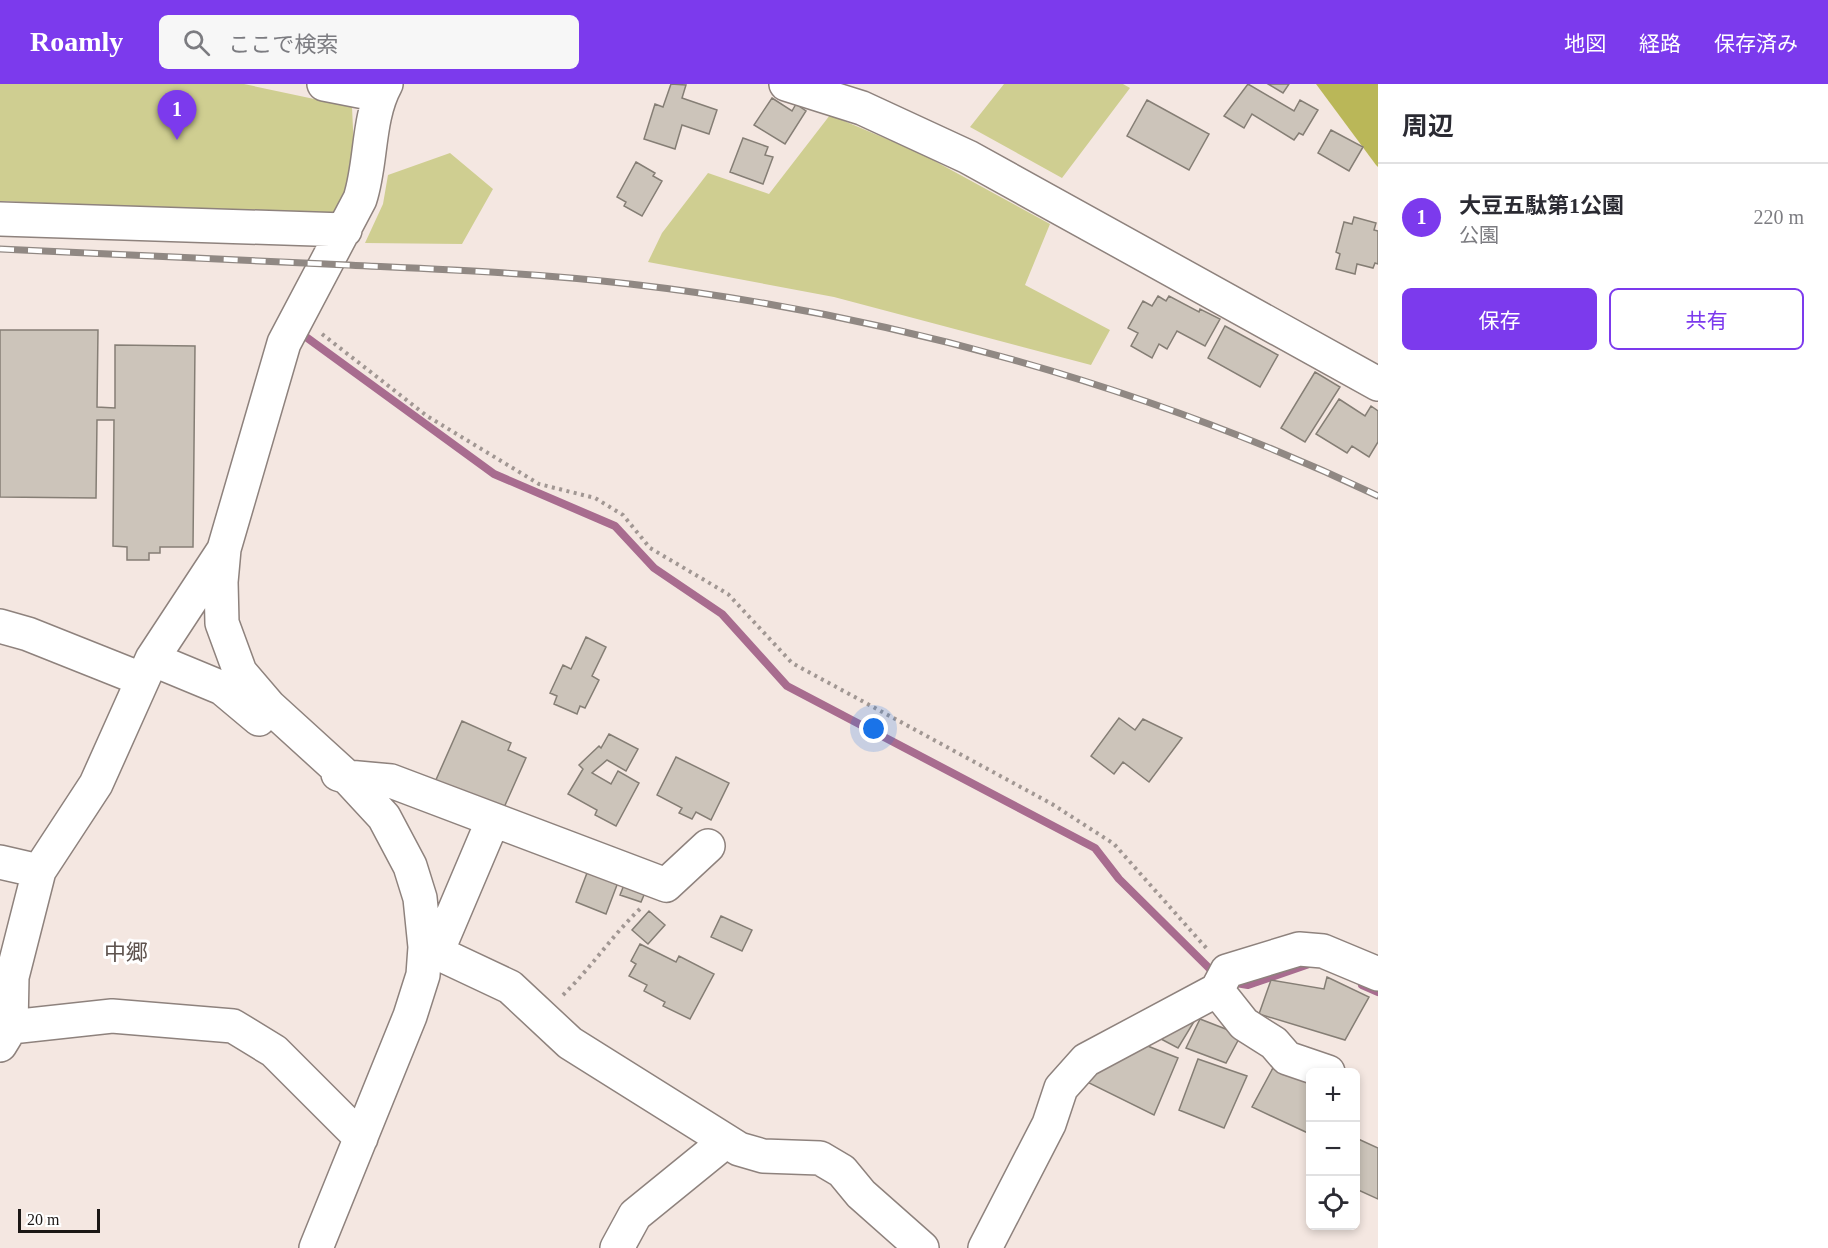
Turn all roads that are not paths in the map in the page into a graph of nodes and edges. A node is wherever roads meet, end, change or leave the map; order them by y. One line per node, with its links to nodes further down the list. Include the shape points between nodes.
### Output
1 (324, 84): 3 (street)
2 (786, 84): 6 (street, via 862,108 968,157)
3 (383, 90): 5 (street, via 369,143 368,174)
4 (0, 219): 5 (street)
5 (345, 230): 7 (street, via 284,343)
6 (1378, 384)
7 (224, 549): 9 (street); 10 (street, via 222,624 240,672 269,706)
8 (0, 626): 9 (street)
9 (146, 669): 10 (street, via 222,688 312,764); 14 (street, via 96,784)
10 (347, 777): 11 (street, via 391,781); 15 (street, via 384,817 410,866)
11 (493, 820): 12 (street, via 666,885); 15 (street)
12 (708, 846)
13 (0, 862): 14 (street)
14 (39, 872): 18 (street, via 12,977)
15 (431, 949): 20 (street, via 410,1016); 21 (street, via 510,987 570,1043)
16 (1378, 974): 17 (street, via 1323,951 1299,949)
17 (1222, 981): 19 (street, via 1244,1024 1274,1043 1287,1058); 25 (street, via 1086,1060 1067,1081)
18 (5, 1036): 20 (street, via 112,1016 233,1026 274,1051)
19 (1316, 1068)
20 (361, 1138): 22 (street)
21 (726, 1141): 23 (street, via 635,1215); 24 (street, via 763,1156 820,1158 842,1171 861,1194)
22 (316, 1248)
23 (617, 1248)
24 (922, 1248)
25 (985, 1248)

